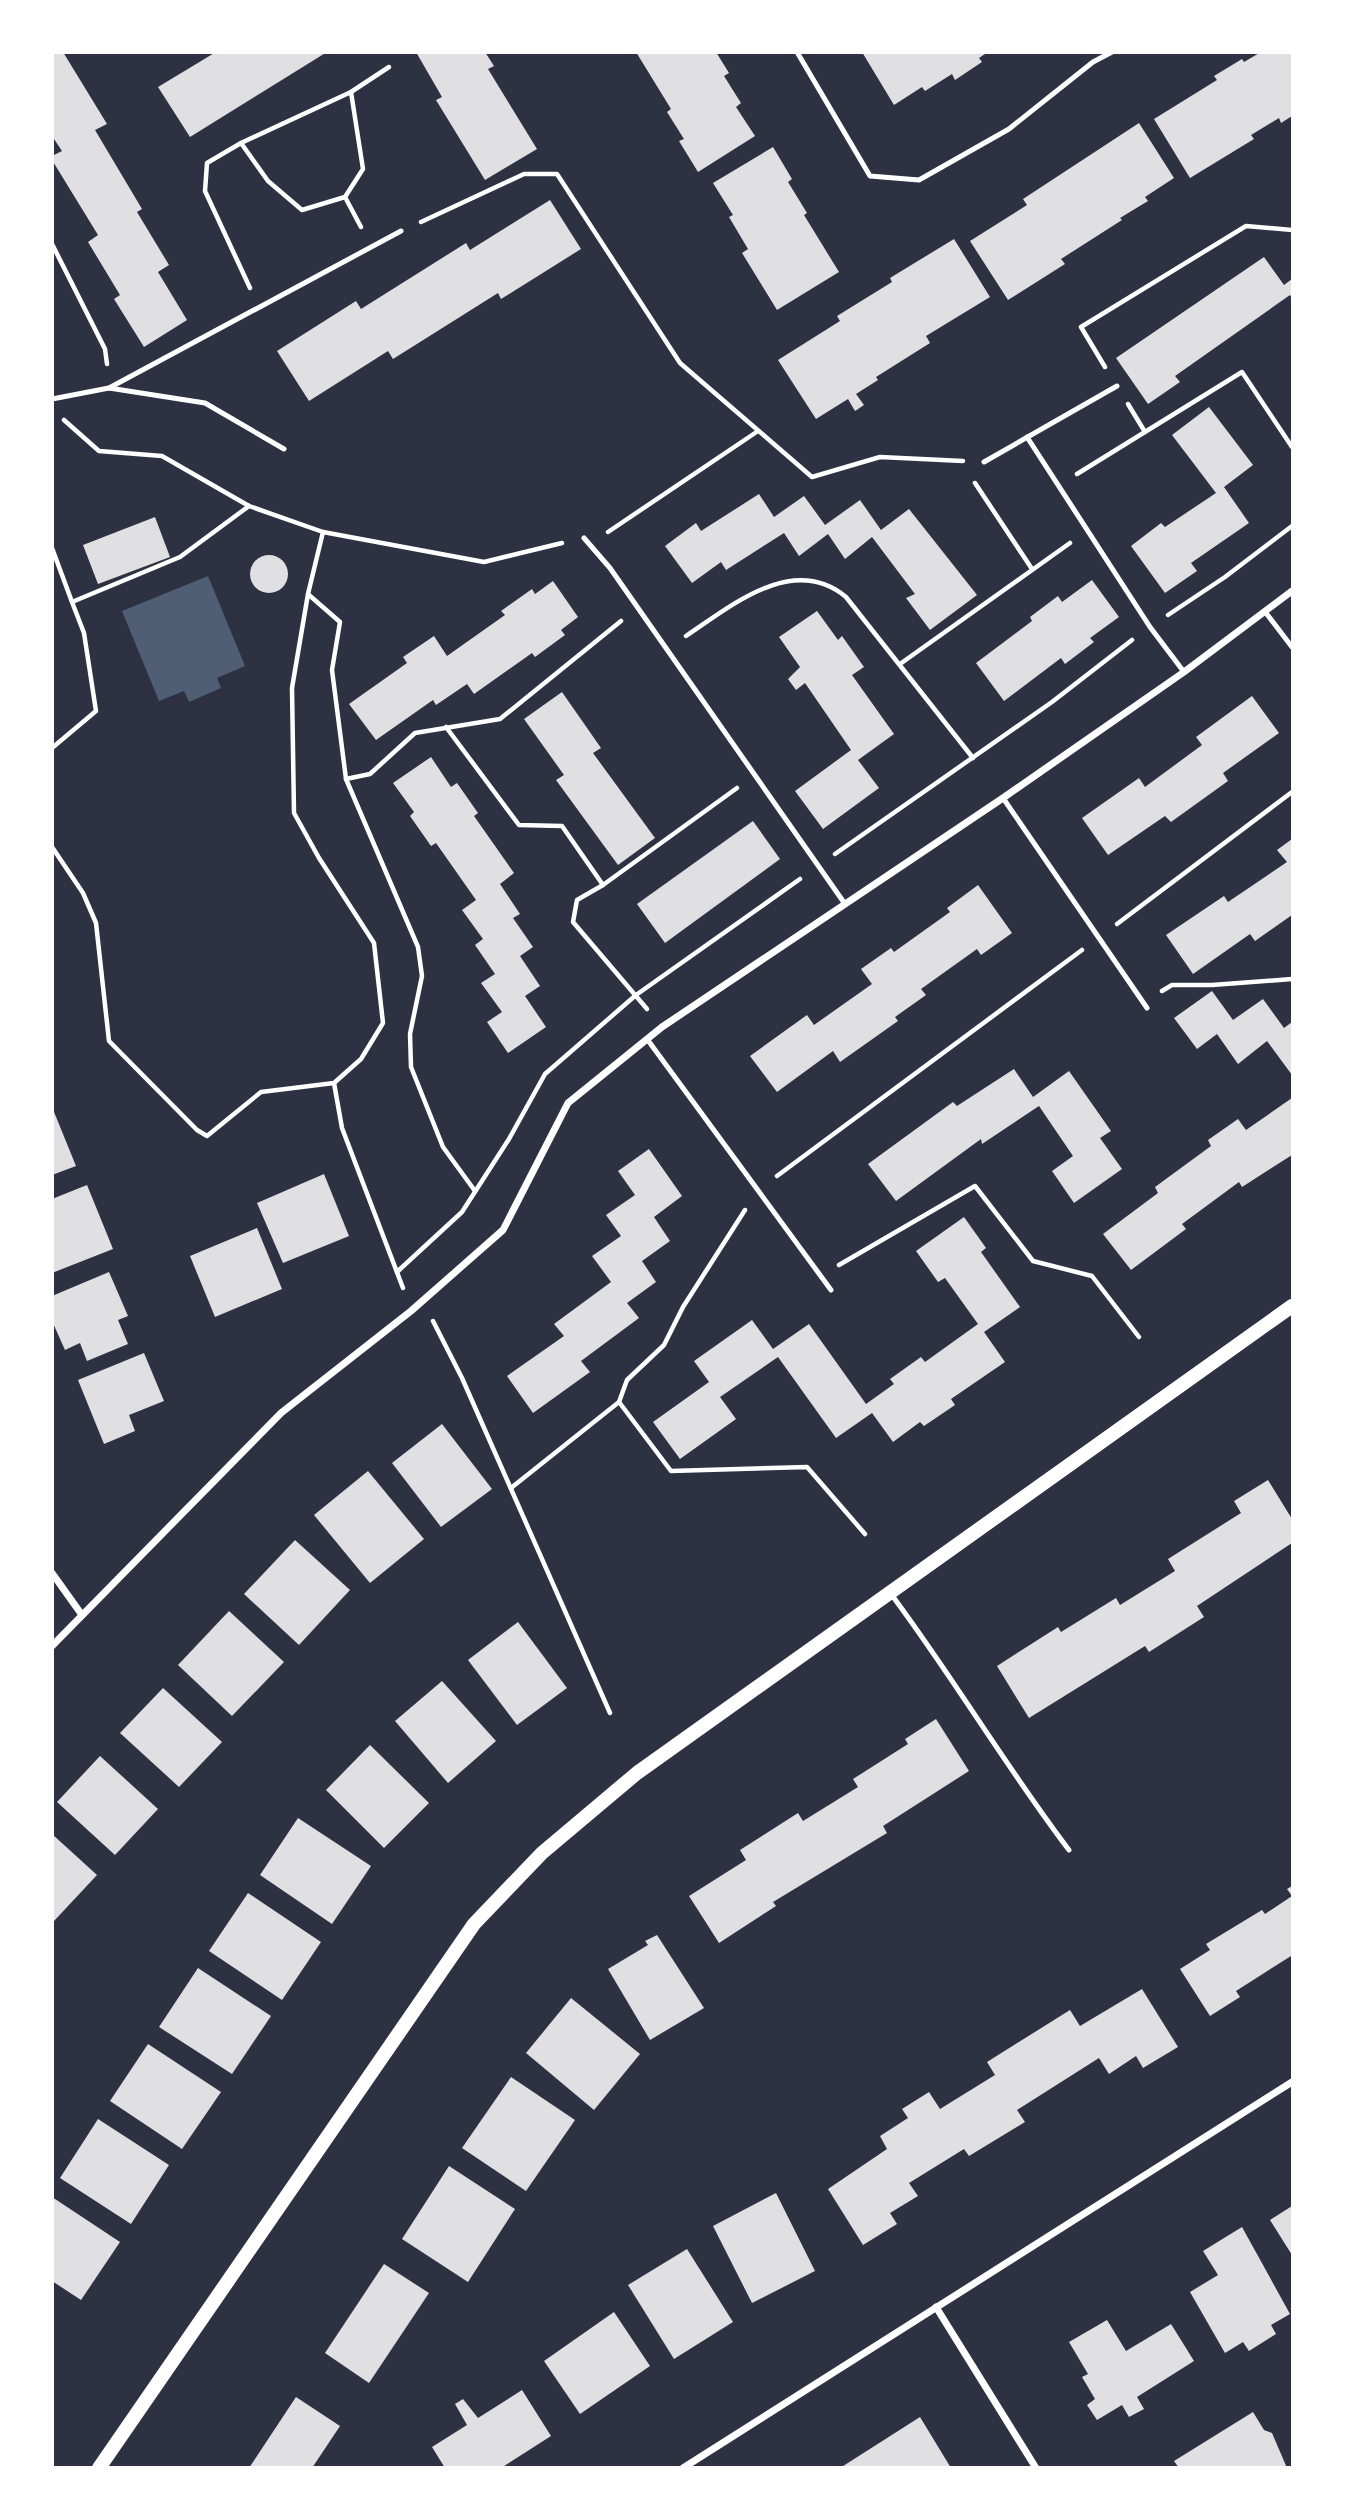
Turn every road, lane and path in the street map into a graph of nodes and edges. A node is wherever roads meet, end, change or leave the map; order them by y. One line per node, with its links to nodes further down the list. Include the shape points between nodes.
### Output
1 (797, 52): 2 (lane, via 870,176 919,180 1009,129)
2 (1112, 52)
3 (389, 67): 4 (path)
4 (351, 92): 5 (path); 6 (path, via 363,169)
5 (241, 144): 6 (path, via 268,181 302,210); 11 (path, via 207,163 205,191)
6 (345, 197): 10 (path)
7 (1293, 230): 12 (path, via 1246,226 1082,327)
8 (401, 231): 10 (lane); 16 (path, via 524,174 557,174 680,363)
9 (52, 244): 13 (path, via 105,349)
10 (371, 247): 11 (lane)
11 (259, 307): 13 (lane)
12 (1117, 386): 17 (path); 18 (lane)
13 (109, 388): 14 (lane); 20 (lane, via 205,403)
14 (52, 399)
15 (62, 418): 24 (path, via 99,452 162,456)
16 (758, 431): 21 (path, via 812,477 880,457); 27 (path, via 612,531)
17 (1146, 432): 19 (path, via 1242,372); 23 (path)
18 (1027, 437): 22 (lane); 23 (lane)
19 (1293, 447)
20 (284, 449)
21 (960, 461): 22 (path); 29 (path)
22 (984, 462)
23 (1058, 485): 25 (lane)
24 (248, 506): 26 (path); 32 (path, via 180,558)
25 (1087, 530): 29 (path); 38 (lane)
26 (323, 533): 27 (path, via 484,562); 31 (path)
27 (584, 538): 33 (lane)
28 (52, 548): 32 (path)
29 (1032, 569): 37 (path)
30 (1293, 591): 34 (street)
31 (308, 594): 43 (path, via 340,622 332,670); 54 (path, via 292,688 295,813 318,858 374,943 383,1023 361,1059)
32 (72, 602): 40 (path, via 84,633 96,711)
33 (638, 608): 36 (lane); 39 (path, via 500,719)
34 (1266, 613): 35 (lane); 38 (street)
35 (1293, 647)
36 (667, 648): 37 (path, via 771,583 798,580 831,585 839,591); 42 (lane)
37 (900, 664): 41 (path)
38 (1184, 672): 45 (street)
39 (446, 727): 43 (path, via 415,733 370,774); 47 (path, via 519,825 562,826)
40 (52, 748)
41 (973, 758)
42 (757, 774): 47 (path); 48 (lane)
43 (346, 779): 56 (path, via 418,947 422,976 410,1034 411,1067 443,1147)
44 (1293, 792): 49 (path)
45 (1003, 798): 48 (street); 49 (lane)
46 (52, 847): 54 (path, via 83,892 96,923 109,1041 197,1130 207,1136 261,1092)
47 (603, 885): 52 (path, via 577,900 573,922)
48 (845, 904): 52 (street)
49 (1101, 937): 51 (lane); 55 (path)
50 (1293, 979): 51 (path, via 1172,985)
51 (1145, 1005)
52 (662, 1027): 53 (street)
53 (647, 1039): 55 (lane); 59 (street, via 568,1102 503,1230)
54 (334, 1083): 61 (path, via 342,1128)
55 (758, 1189): 57 (lane); 63 (path, via 664,1345 627,1380)
56 (475, 1191)
57 (820, 1276): 58 (lane); 62 (path, via 975,1186 1033,1261 1092,1276)
58 (831, 1290)
59 (423, 1301): 61 (street); 64 (path)
60 (1293, 1306): 67 (main road)
61 (411, 1311): 68 (street, via 281,1413)
62 (1139, 1337)
63 (619, 1402): 64 (path); 65 (path, via 671,1471 807,1467)
64 (511, 1488): 70 (path)
65 (865, 1534)
66 (52, 1573): 68 (street)
67 (889, 1592): 71 (lane); 74 (main road, via 637,1773 542,1853 474,1924)
68 (82, 1615): 69 (street)
69 (52, 1646)
70 (610, 1713)
71 (1069, 1850)
72 (1293, 2082): 73 (street)
73 (936, 2306): 75 (street); 76 (street)
74 (99, 2468)
75 (683, 2468)
76 (1036, 2468)

